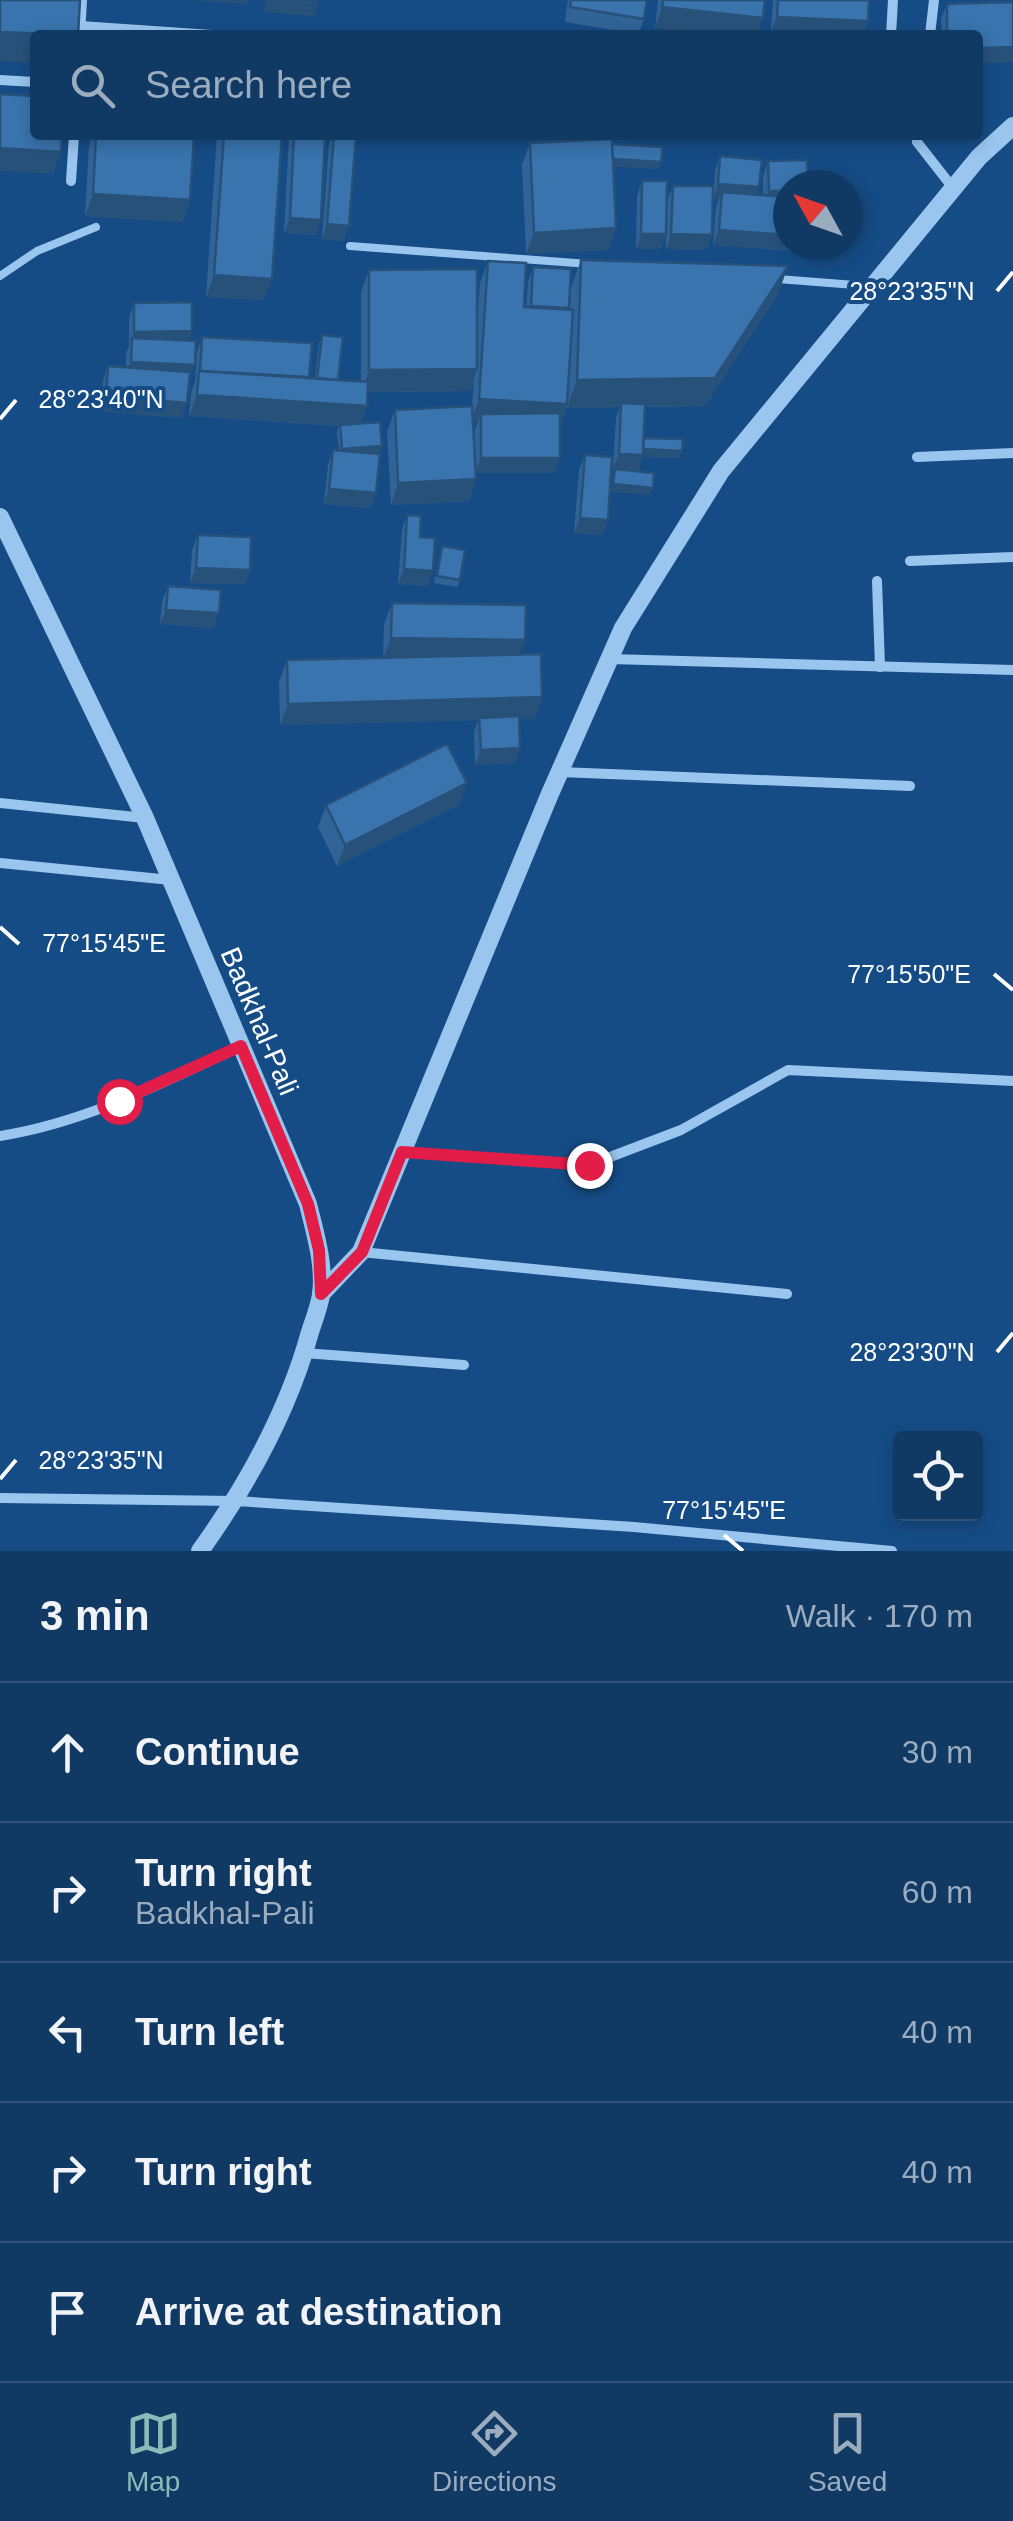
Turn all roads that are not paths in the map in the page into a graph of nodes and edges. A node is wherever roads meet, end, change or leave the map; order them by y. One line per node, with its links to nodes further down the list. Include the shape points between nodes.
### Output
1 (82, 0): 4 (street)
2 (893, 0): 5 (street)
3 (934, 0): 6 (street)
4 (80, 30)
5 (891, 30)
6 (931, 30)
7 (0, 80): 8 (street)
8 (30, 82)
9 (1012, 130): 13 (street)
10 (74, 140): 12 (street)
11 (916, 140): 13 (street)
12 (71, 181)
13 (953, 188): 19 (street)
14 (96, 227): 17 (lane, via 36,251)
15 (350, 246): 16 (lane)
16 (602, 265)
17 (0, 276)
18 (776, 279): 19 (lane)
19 (873, 286): 26 (street, via 721,471)
20 (1013, 453): 21 (street)
21 (917, 458)
22 (0, 518): 32 (street, Badkhal-Pali)
23 (1013, 558): 24 (street)
24 (910, 562)
25 (877, 581): 27 (street)
26 (608, 659): 27 (street); 29 (street)
27 (880, 666): 28 (street)
28 (1013, 670)
29 (559, 772): 30 (street); 38 (street)
30 (910, 786)
31 (0, 803): 32 (street)
32 (145, 818): 34 (street, Badkhal-Pali)
33 (0, 863): 34 (street)
34 (171, 880): 35 (street, Badkhal-Pali)
35 (241, 1046): 37 (street, via 119,1101); 40 (street, Badkhal-Pali, via 308,1204)
36 (1013, 1081): 38 (street, via 788,1070 681,1130 589,1165)
37 (0, 1136)
38 (402, 1152): 39 (street)
39 (362, 1252): 40 (street); 41 (street)
40 (321, 1294): 42 (street, Badkhal-Pali)
41 (787, 1294)
42 (304, 1353): 43 (street); 45 (street, Badkhal-Pali)
43 (464, 1365)
44 (0, 1498): 45 (street)
45 (236, 1501): 46 (street, Badkhal-Pali); 47 (street)
46 (200, 1551)
47 (892, 1551)

